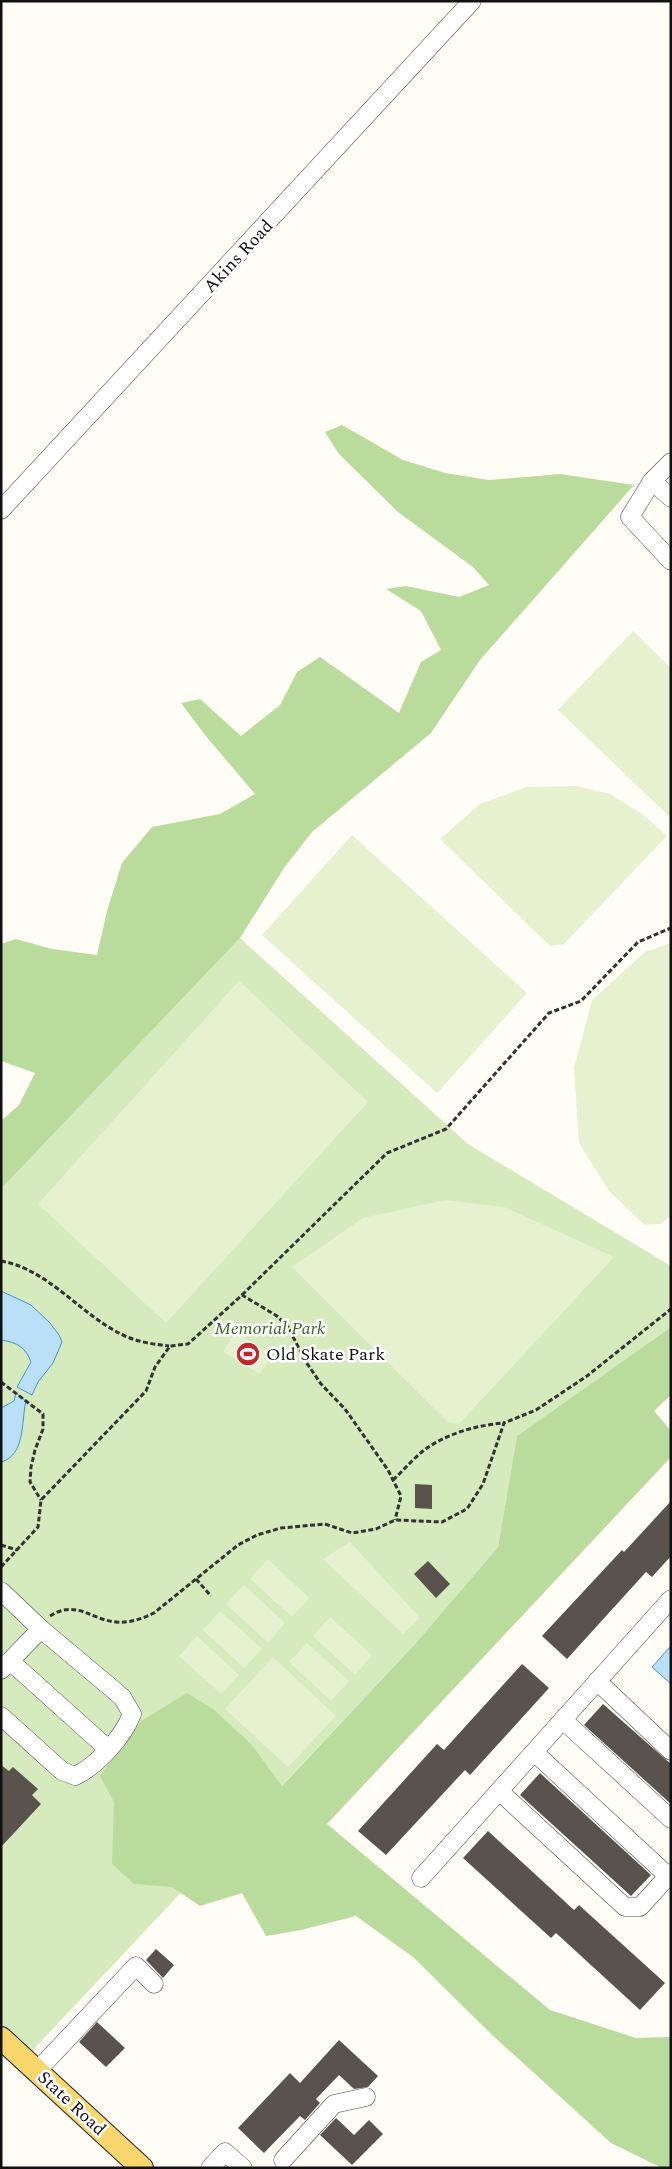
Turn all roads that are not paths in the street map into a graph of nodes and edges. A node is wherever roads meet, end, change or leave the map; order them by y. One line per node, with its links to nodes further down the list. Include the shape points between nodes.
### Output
1 (472, 1): 5 (street, Akins Road)
2 (671, 462): 3 (street)
3 (652, 482): 4 (street); 6 (street, via 630,517)
4 (671, 498)
5 (1, 510)
6 (671, 561)
7 (1, 1591): 9 (street)
8 (671, 1599): 11 (street)
9 (41, 1628): 10 (street); 14 (street, via 122,1698 132,1714 126,1730)
10 (6, 1666): 14 (street)
11 (597, 1681): 13 (street); 15 (street)
12 (1, 1716): 14 (street, via 62,1771 75,1776 88,1771)
13 (563, 1720): 16 (street); 18 (street)
14 (108, 1749)
15 (671, 1751)
16 (534, 1752): 17 (street); 19 (street)
17 (499, 1791): 19 (street, via 625,1907 640,1907); 20 (street)
18 (671, 1819)
19 (670, 1874)
20 (421, 1878)
21 (154, 1984): 23 (street, via 136,1966)
22 (1, 2038): 23 (main road, State Road)
23 (37, 2071): 26 (main road, State Road)
24 (366, 2097): 25 (street, via 334,2104)
25 (284, 2165)
26 (142, 2168)
27 (210, 2168): 28 (street, via 225,2152)
28 (243, 2168)

